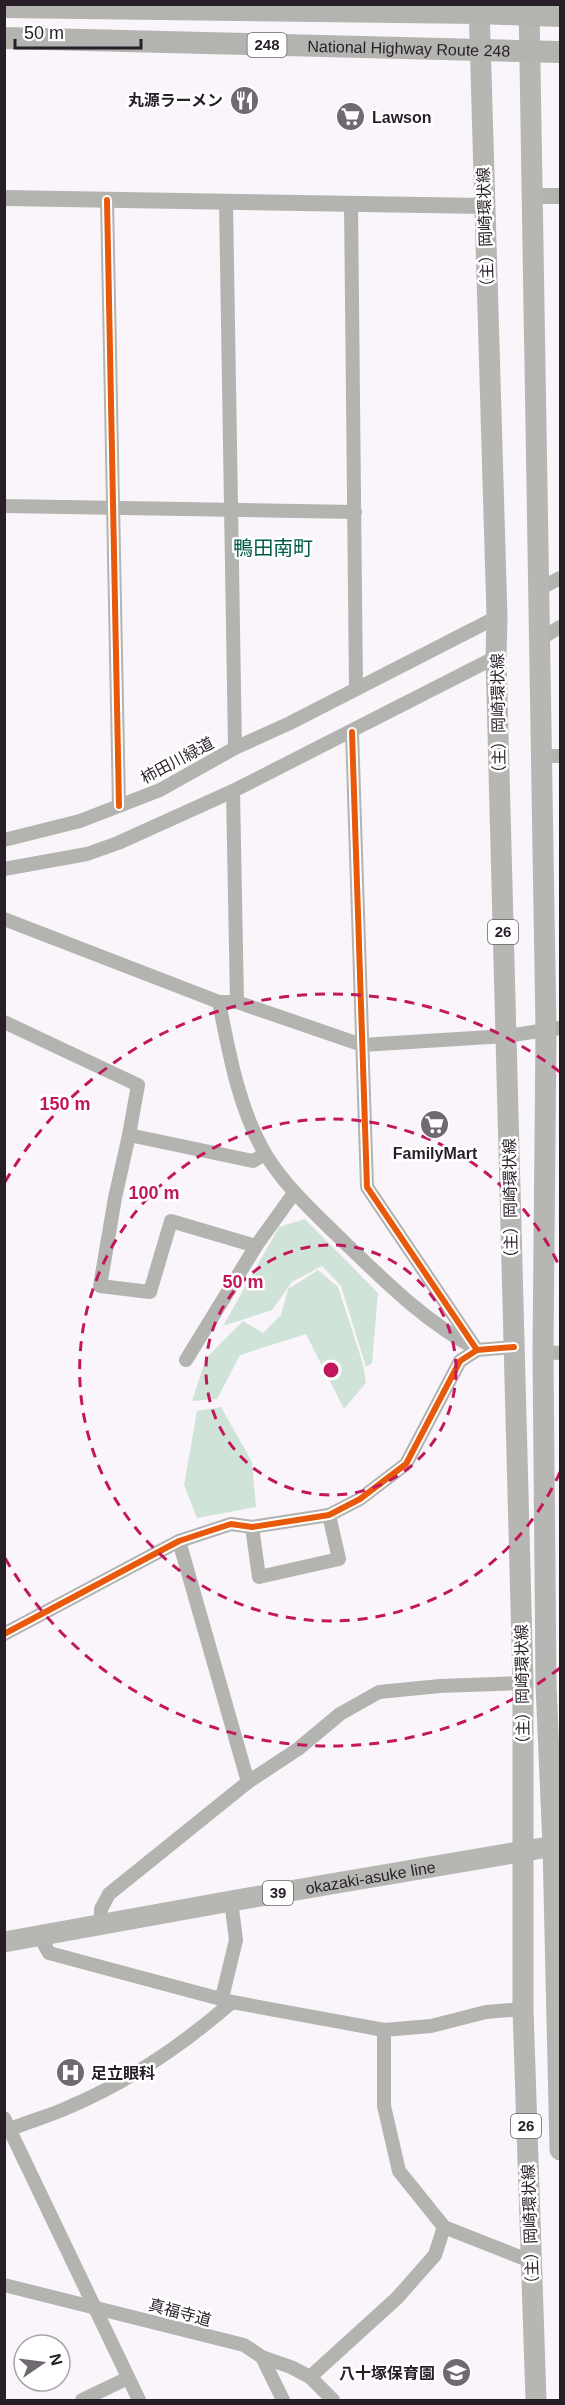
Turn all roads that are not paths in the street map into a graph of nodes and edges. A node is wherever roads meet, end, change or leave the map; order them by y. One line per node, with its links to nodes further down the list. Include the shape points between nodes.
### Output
1 (4, 7): 2 (highway, 248)
2 (479, 9): 3 (highway, 248); 6 (main road, （主）岡崎環状線 / 26)
3 (530, 10): 4 (highway, 248); 7 (main road, （主）岡崎環状線 / 26)
4 (561, 16)
5 (4, 38): 6 (highway, National Highway Route 248 / 248)
6 (480, 51): 7 (highway, National Highway Route 248 / 248); 15 (main road, （主）岡崎環状線 / 26)
7 (530, 52): 8 (highway, National Highway Route 248 / 248); 9 (main road, （主）岡崎環状線 / 26)
8 (561, 52)
9 (532, 196): 10 (street); 21 (main road, （主）岡崎環状線 / 26)
10 (561, 196)
11 (4, 198): 12 (street)
12 (107, 200): 13 (street); 17 (street)
13 (226, 202): 14 (street); 18 (street)
14 (351, 204): 15 (street); 19 (street)
15 (484, 206): 22 (main road, （主）岡崎環状線 / 26)
16 (4, 506): 17 (street)
17 (113, 508): 18 (street); 31 (street)
18 (232, 510): 19 (street); 28 (street)
19 (355, 512): 26 (street)
20 (561, 578): 21 (street)
21 (539, 589): 24 (main road, （主）岡崎環状線 / 26)
22 (497, 617): 25 (main road, （主）岡崎環状線 / 26); 26 (street, 柿田川緑道)
23 (561, 627): 24 (street)
24 (540, 639): 29 (main road, （主）岡崎環状線 / 26)
25 (496, 657): 27 (street); 39 (main road, （主）岡崎環状線 / 26)
26 (356, 688): 28 (street, 柿田川緑道)
27 (352, 732): 30 (street); 40 (street)
28 (235, 748): 31 (street, 柿田川緑道, via 160,790)
29 (551, 756): 38 (main road, （主）岡崎環状線 / 26)
30 (233, 791): 33 (street, via 97,851); 36 (street)
31 (119, 806): 32 (street, 柿田川緑道, via 80,821)
32 (4, 840)
33 (4, 868)
34 (4, 919): 35 (street)
35 (219, 1002): 36 (street); 42 (street, via 248,1115)
36 (237, 1002): 40 (street)
37 (4, 1022): 41 (street, via 138,1085)
38 (554, 1029): 39 (street); 47 (main road, （主）岡崎環状線 / 26)
39 (506, 1036): 40 (street); 45 (main road, （主）岡崎環状線 / 26)
40 (362, 1045): 46 (street, via 367,1187)
41 (129, 1135): 42 (street, via 253,1161); 44 (street, via 100,1286 150,1293 171,1221)
42 (265, 1154): 43 (street)
43 (294, 1194): 44 (street); 46 (street, via 394,1290 434,1323)
44 (256, 1246): 48 (street)
45 (514, 1347): 46 (street); 53 (main road, （主）岡崎環状線 / 26)
46 (477, 1350): 49 (street, via 460,1360 406,1464 360,1499)
47 (552, 1352): 54 (main road, （主）岡崎環状線 / 26)
48 (186, 1360)
49 (329, 1515): 50 (street); 50 (street, via 339,1558 259,1577)
50 (252, 1527): 51 (street, via 231,1524)
51 (178, 1541): 52 (street); 55 (street)
52 (4, 1634)
53 (523, 1683): 55 (street, via 379,1692 340,1714 298,1749); 57 (main road, （主）岡崎環状線 / 26)
54 (553, 1684): 56 (main road, （主）岡崎環状線 / 26)
55 (248, 1782): 59 (street, via 109,1894 101,1909)
56 (557, 1845): 57 (main road, okazaki-asuke line / 39); 62 (main road, （主）岡崎環状線 / 26)
57 (522, 1851): 58 (main road, okazaki-asuke line / 39); 64 (main road, （主）岡崎環状線 / 26)
58 (231, 1901): 59 (main road, okazaki-asuke line / 39); 63 (street, via 236,1940)
59 (101, 1924): 60 (main road, okazaki-asuke line / 39)
60 (39, 1935): 61 (main road, okazaki-asuke line / 39); 63 (street, via 49,1953)
61 (4, 1942)
62 (558, 1982): 67 (main road, （主）岡崎環状線 / 26)
63 (227, 2000): 65 (street); 66 (street, via 173,2050 146,2066 70,2107)
64 (523, 2009): 65 (street); 69 (main road, （主）岡崎環状線 / 26)
65 (384, 2031): 68 (street, via 384,2106 399,2171)
66 (7, 2126): 71 (street)
67 (561, 2150)
68 (444, 2227): 69 (street); 73 (street, via 435,2255 397,2298)
69 (530, 2261): 79 (main road, （主）岡崎環状線 / 26)
70 (4, 2285): 71 (street, 真福寺道)
71 (94, 2306): 72 (street, 真福寺道, via 244,2345); 74 (street)
72 (262, 2357): 73 (street, 真福寺道); 77 (street)
73 (310, 2377): 78 (street, 真福寺道)
74 (128, 2378): 75 (street); 76 (street)
75 (82, 2400)
76 (139, 2400)
77 (283, 2400)
78 (333, 2400)
79 (536, 2400)

